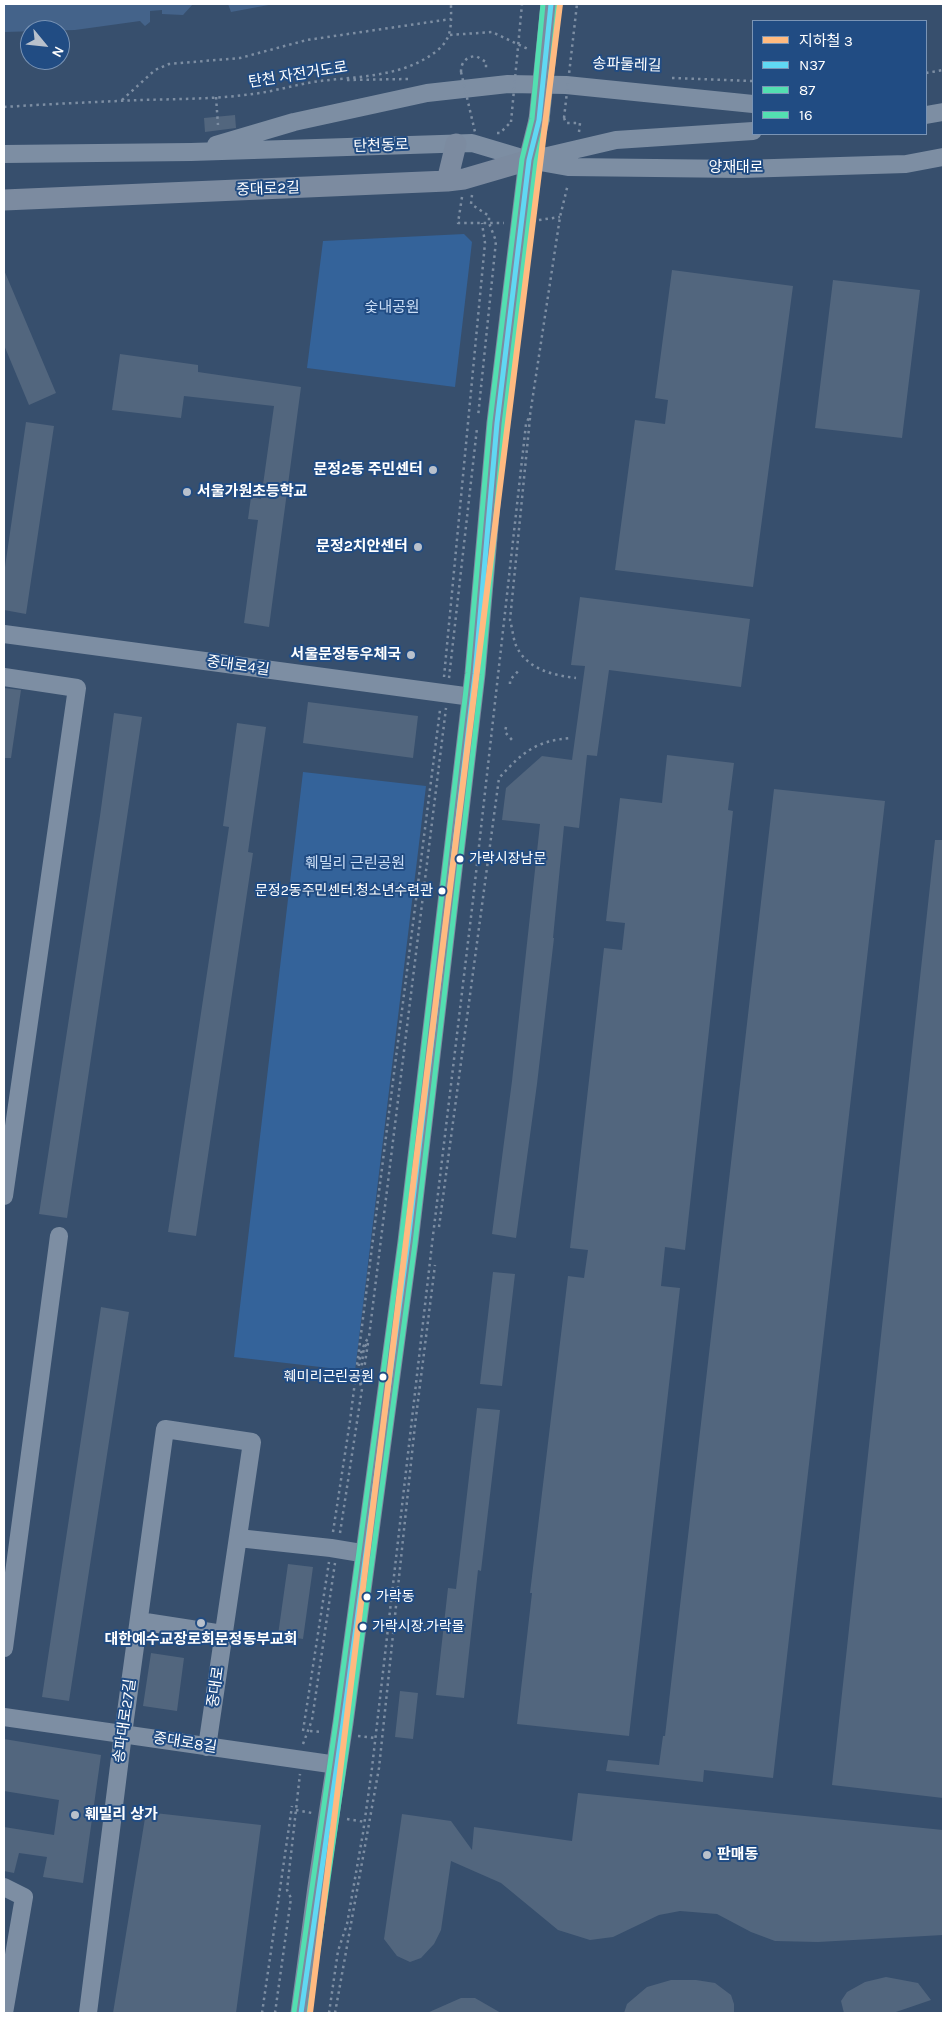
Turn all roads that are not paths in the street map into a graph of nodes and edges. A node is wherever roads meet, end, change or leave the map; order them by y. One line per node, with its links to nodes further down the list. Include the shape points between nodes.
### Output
1 (551, 4): 10 (main road, bridge, via 539,120)
2 (752, 104): 7 (street, via 566,85 508,84 427,93 294,122)
3 (943, 112): 4 (street)
4 (927, 115)
5 (752, 131): 10 (street, 탄천동로, via 616,140)
6 (456, 144): 7 (street, 탄천동로); 10 (street, 탄천동로, via 472,143); 11 (main road)
7 (191, 152): 8 (street, 탄천동로)
8 (4, 154)
9 (943, 157): 10 (street, 양재대로, via 906,164 741,169 568,167)
10 (528, 160): 11 (main road, 중대로2길); 15 (main road, via 497,423)
11 (462, 179): 12 (main road, 중대로2길)
12 (4, 200)
13 (4, 634): 15 (street, 중대로4길)
14 (4, 677): 16 (street, via 77,688)
15 (472, 697): 20 (main road, via 408,1242)
16 (4, 1196)
17 (59, 1236): 23 (street)
18 (165, 1429): 19 (street, 중대로, via 252,1442); 21 (street, 송파대로27길)
19 (238, 1538): 20 (street); 22 (street, 중대로)
20 (367, 1554): 27 (main road)
21 (139, 1621): 22 (street); 25 (street, 송파대로27길)
22 (223, 1634): 26 (street, 중대로)
23 (4, 1648)
24 (4, 1717): 25 (street, 중대로8길)
25 (123, 1734): 26 (street, 중대로8길); 30 (street, 송파대로27길)
26 (207, 1747): 27 (street, 중대로8길)
27 (337, 1765): 31 (main road)
28 (4, 1887): 29 (street, via 24,1897)
29 (4, 2013)
30 (88, 2013)
31 (301, 2013)

